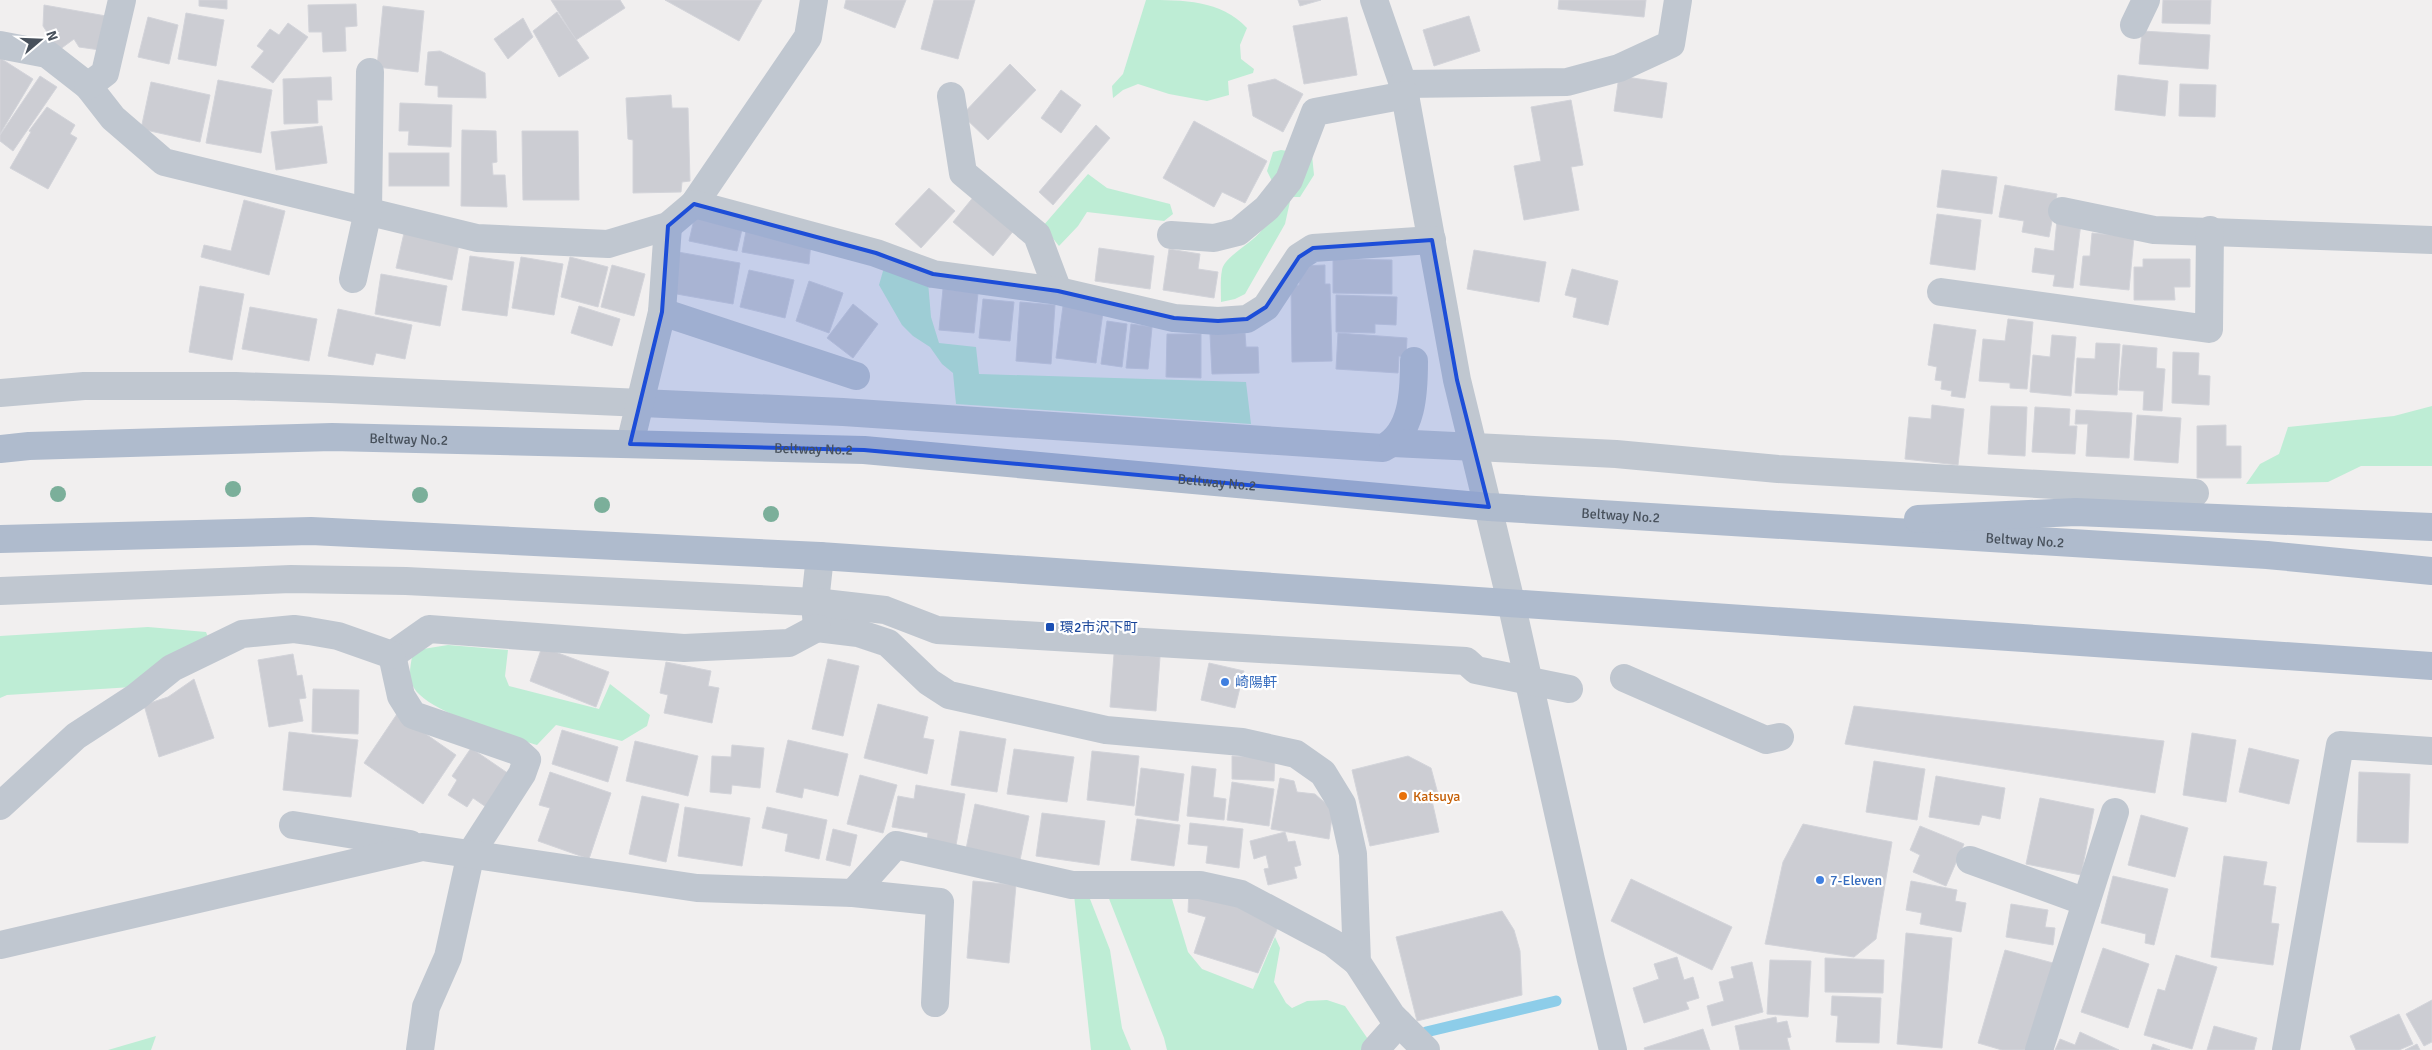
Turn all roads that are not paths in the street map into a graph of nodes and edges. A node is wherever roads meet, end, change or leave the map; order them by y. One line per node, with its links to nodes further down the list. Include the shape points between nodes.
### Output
1 (122, 0): 9 (street, via 105,73)
2 (814, 0): 12 (street, via 808,37)
3 (1374, 0): 10 (street)
4 (1678, 0): 10 (street, via 1671,44 1619,68 1567,82)
5 (2146, 0): 6 (street)
6 (2134, 25)
7 (0, 45): 9 (street, via 47,54)
8 (370, 72): 13 (street)
9 (88, 86): 13 (street, via 113,118 164,162)
10 (1404, 89): 17 (street, via 1315,112 1289,180 1266,208 1238,232 1214,238); 18 (street)
11 (951, 96): 21 (street, via 963,173 1037,235)
12 (694, 204): 15 (street); 21 (street, via 876,253 933,274)
13 (368, 211): 15 (street, via 476,238 608,244); 20 (street)
14 (2062, 211): 16 (street, via 2154,230)
15 (668, 226): 23 (street)
16 (2210, 230): 19 (street); 22 (street, via 2209,329)
17 (1171, 235)
18 (1432, 240): 21 (street, via 1313,248 1299,257 1266,307 1247,319 1174,318); 30 (street, via 1457,380)
19 (2432, 240)
20 (353, 279)
21 (1058, 291)
22 (1941, 292)
23 (662, 312): 25 (street); 27 (street)
24 (1414, 361): 28 (street, via 1407,423)
25 (856, 376)
26 (0, 393): 27 (street, via 84,386 236,386)
27 (640, 402): 28 (street, via 844,412 1373,448); 29 (street)
28 (1393, 443): 30 (street)
29 (630, 444): 31 (main road, Beltway No.2, via 332,437); 33 (main road, Beltway No.2, via 864,450)
30 (1474, 448): 32 (street, via 1616,454 1778,469); 33 (street)
31 (0, 449)
32 (2195, 493)
33 (1489, 507): 34 (main road, Beltway No.2); 40 (street)
34 (1774, 526): 35 (main road, via 2076,512); 38 (main road, Beltway No.2, via 2267,556)
35 (2432, 527)
36 (0, 539): 37 (main road, via 311,531)
37 (820, 556): 40 (main road); 41 (street)
38 (2432, 571)
39 (0, 591): 41 (street, via 69,586 406,580)
40 (1511, 602): 43 (main road); 45 (street)
41 (816, 615): 42 (street, via 789,643 684,648 429,629); 45 (street, via 885,610 937,630 1466,661 1476,670); 58 (street, via 888,643 929,682 949,695 1106,730 1242,742 1296,754 1323,773 1342,804 1353,854)
42 (392, 655): 49 (street, via 338,636 302,630 242,634 172,668 136,697 76,736); 53 (street, via 401,696 413,715 517,751 527,760 522,774)
43 (2432, 666)
44 (1624, 678): 47 (street, via 1766,740)
45 (1528, 680): 46 (street); 64 (street)
46 (1569, 688)
47 (1780, 737)
48 (2432, 751): 66 (street, via 2340,745)
49 (0, 806)
50 (2115, 812): 56 (street)
51 (293, 825): 52 (street)
52 (422, 846): 53 (street); 57 (street)
53 (471, 852): 55 (street, via 697,888); 61 (street, via 448,957 426,1007)
54 (1970, 860): 56 (street)
55 (853, 893): 58 (street, via 896,845 1072,885 1200,886 1241,894 1333,944); 59 (street, via 940,902)
56 (2086, 902): 65 (street)
57 (0, 945)
58 (1357, 962): 60 (street)
59 (936, 1003)
60 (1399, 1023): 62 (street); 63 (street)
61 (420, 1050)
62 (1375, 1050)
63 (1426, 1050)
64 (1614, 1050)
65 (2039, 1050)
66 (2286, 1050)

